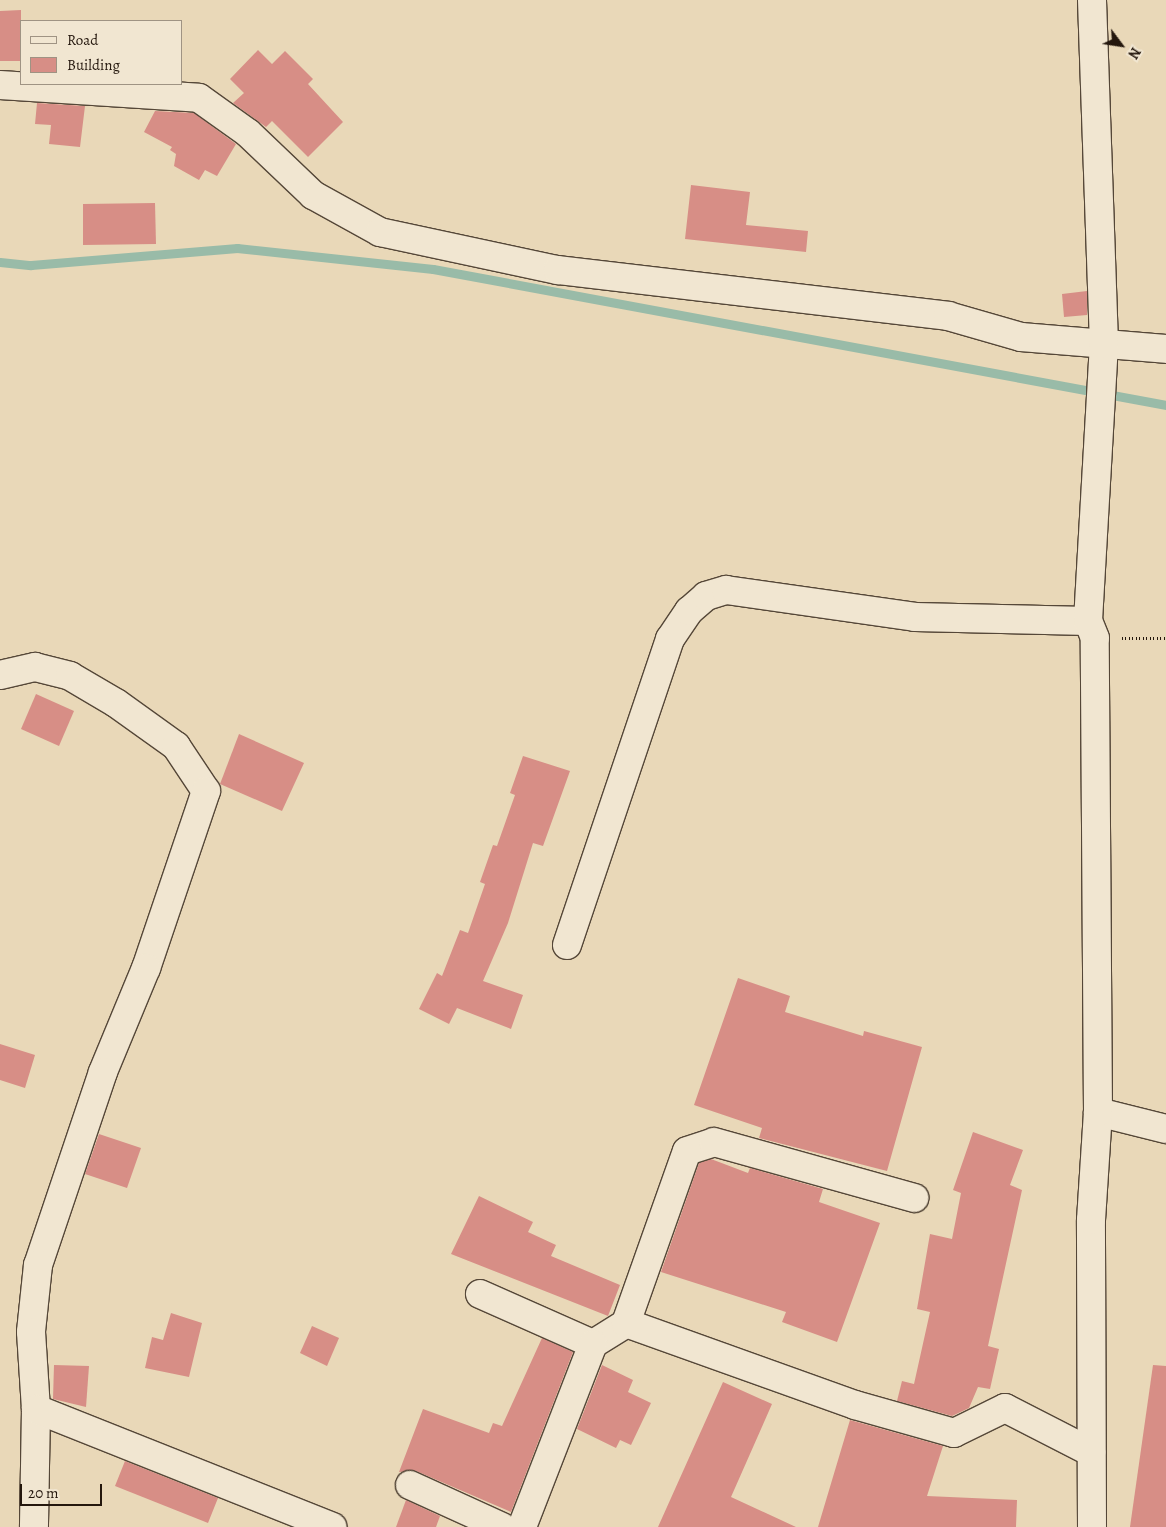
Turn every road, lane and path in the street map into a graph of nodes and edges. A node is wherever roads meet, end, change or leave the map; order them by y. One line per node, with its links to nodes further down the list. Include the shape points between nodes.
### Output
1 (1092, 0): 3 (street)
2 (0, 85): 3 (street, via 199,98 248,133 313,195 380,232 558,270 948,316 1021,337)
3 (1104, 344): 4 (street); 5 (street, via 1098,424)
4 (1166, 349)
5 (1092, 630): 6 (path); 8 (street, via 916,617 726,590 706,596 689,611 670,639); 9 (street)
6 (1166, 638)
7 (0, 675): 15 (street, via 35,667 70,676 116,703 176,746 206,792 146,968 102,1072 38,1265 31,1332)
8 (566, 945)
9 (1098, 1112): 10 (street); 16 (street, via 1091,1220)
10 (1166, 1129)
11 (914, 1198): 13 (street, via 714,1142 687,1151)
12 (480, 1294): 14 (street)
13 (626, 1323): 14 (street); 16 (street, via 855,1406 954,1433 1005,1408)
14 (594, 1344): 21 (street)
15 (36, 1409): 18 (street); 19 (street)
16 (1091, 1452): 22 (street)
17 (410, 1485): 20 (street)
18 (34, 1527)
19 (332, 1527)
20 (502, 1527)
21 (522, 1527)
22 (1092, 1527)

